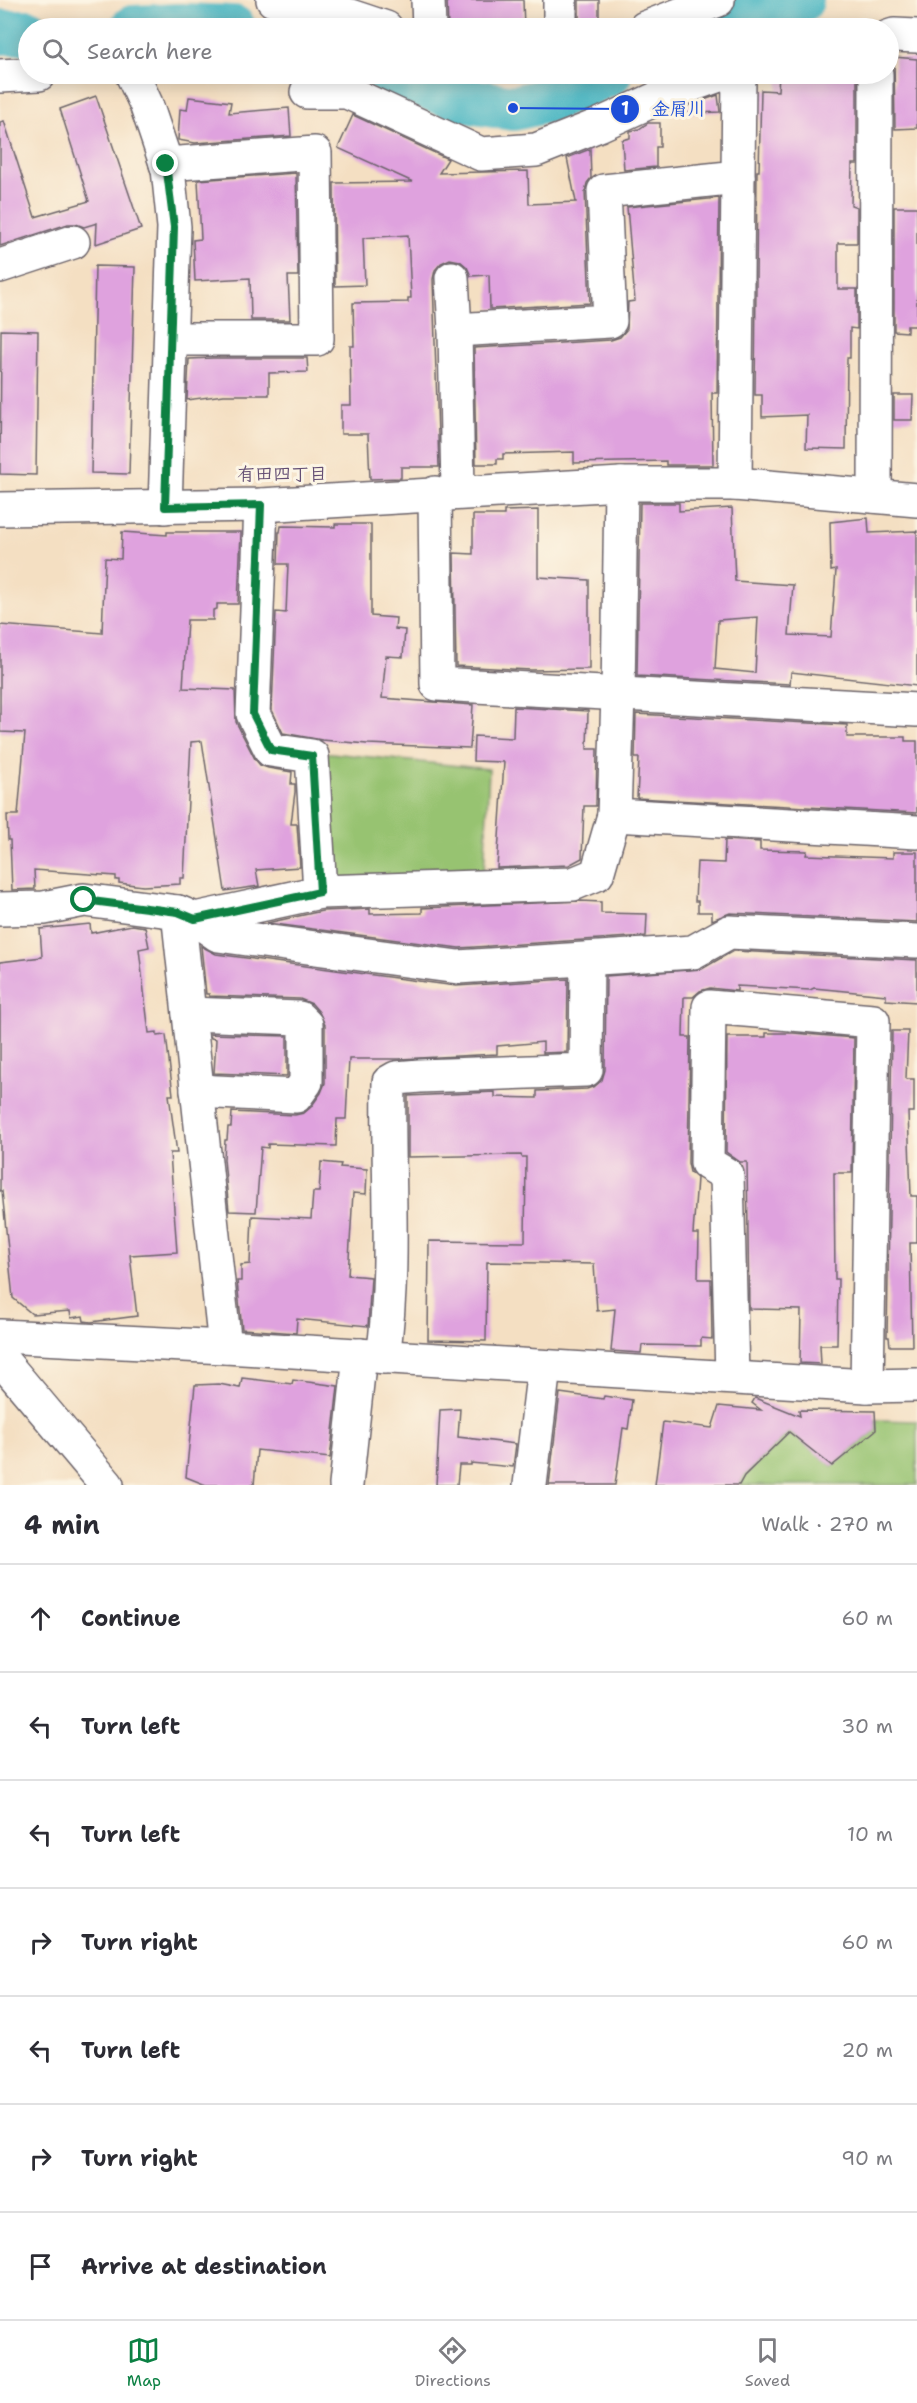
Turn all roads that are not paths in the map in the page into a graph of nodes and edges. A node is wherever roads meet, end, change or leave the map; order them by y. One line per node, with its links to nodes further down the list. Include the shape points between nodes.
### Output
1 (273, 0): 5 (street)
2 (428, 0): 6 (street)
3 (560, 0): 7 (street)
4 (718, 0): 8 (street)
5 (356, 18)
6 (429, 18)
7 (560, 18)
8 (671, 18)
9 (899, 34): 10 (street)
10 (917, 36)
11 (18, 75): 12 (street)
12 (0, 76)
13 (137, 84): 18 (street)
14 (694, 84): 17 (street, via 536,150 481,154 347,92)
15 (739, 84): 19 (street)
16 (876, 84): 28 (street)
17 (307, 92)
18 (166, 164): 24 (street, via 174,227); 24 (street, via 315,153 317,339)
19 (738, 177): 23 (street, via 604,190 610,321); 26 (street)
20 (73, 242): 21 (street)
21 (0, 266)
22 (452, 279): 23 (street)
23 (455, 330): 27 (street)
24 (172, 339): 31 (street)
25 (621, 484): 26 (street); 27 (street); 33 (street)
26 (735, 484): 28 (street)
27 (446, 493): 30 (street); 33 (street, via 437,684)
28 (875, 496): 29 (street)
29 (917, 500)
30 (261, 505): 31 (street); 37 (street, via 253,714 271,750 312,756)
31 (165, 507): 32 (street)
32 (0, 509)
33 (618, 695): 34 (street); 35 (street)
34 (917, 711)
35 (614, 815): 36 (street); 37 (street, via 597,874 573,884)
36 (917, 832)
37 (320, 892): 39 (street)
38 (0, 909): 39 (street, via 44,908 84,900)
39 (186, 915): 41 (street, via 218,935 458,967); 42 (street)
40 (917, 941): 41 (street, via 729,932 693,952)
41 (588, 959): 46 (street, via 586,1070 420,1076 388,1082 392,1238 388,1324)
42 (189, 1014): 43 (street); 43 (street, via 299,1018 306,1025 306,1082 296,1095)
43 (197, 1091): 45 (street)
44 (0, 1336): 45 (street)
45 (225, 1347): 46 (street)
46 (371, 1356): 48 (street); 53 (street)
47 (0, 1358): 52 (street)
48 (544, 1367): 49 (street); 54 (street)
49 (732, 1377): 51 (street); 51 (street, via 727,1175 707,1162 709,1007 873,1021)
50 (917, 1385): 51 (street)
51 (867, 1386)
52 (107, 1485)
53 (346, 1485)
54 (530, 1485)

